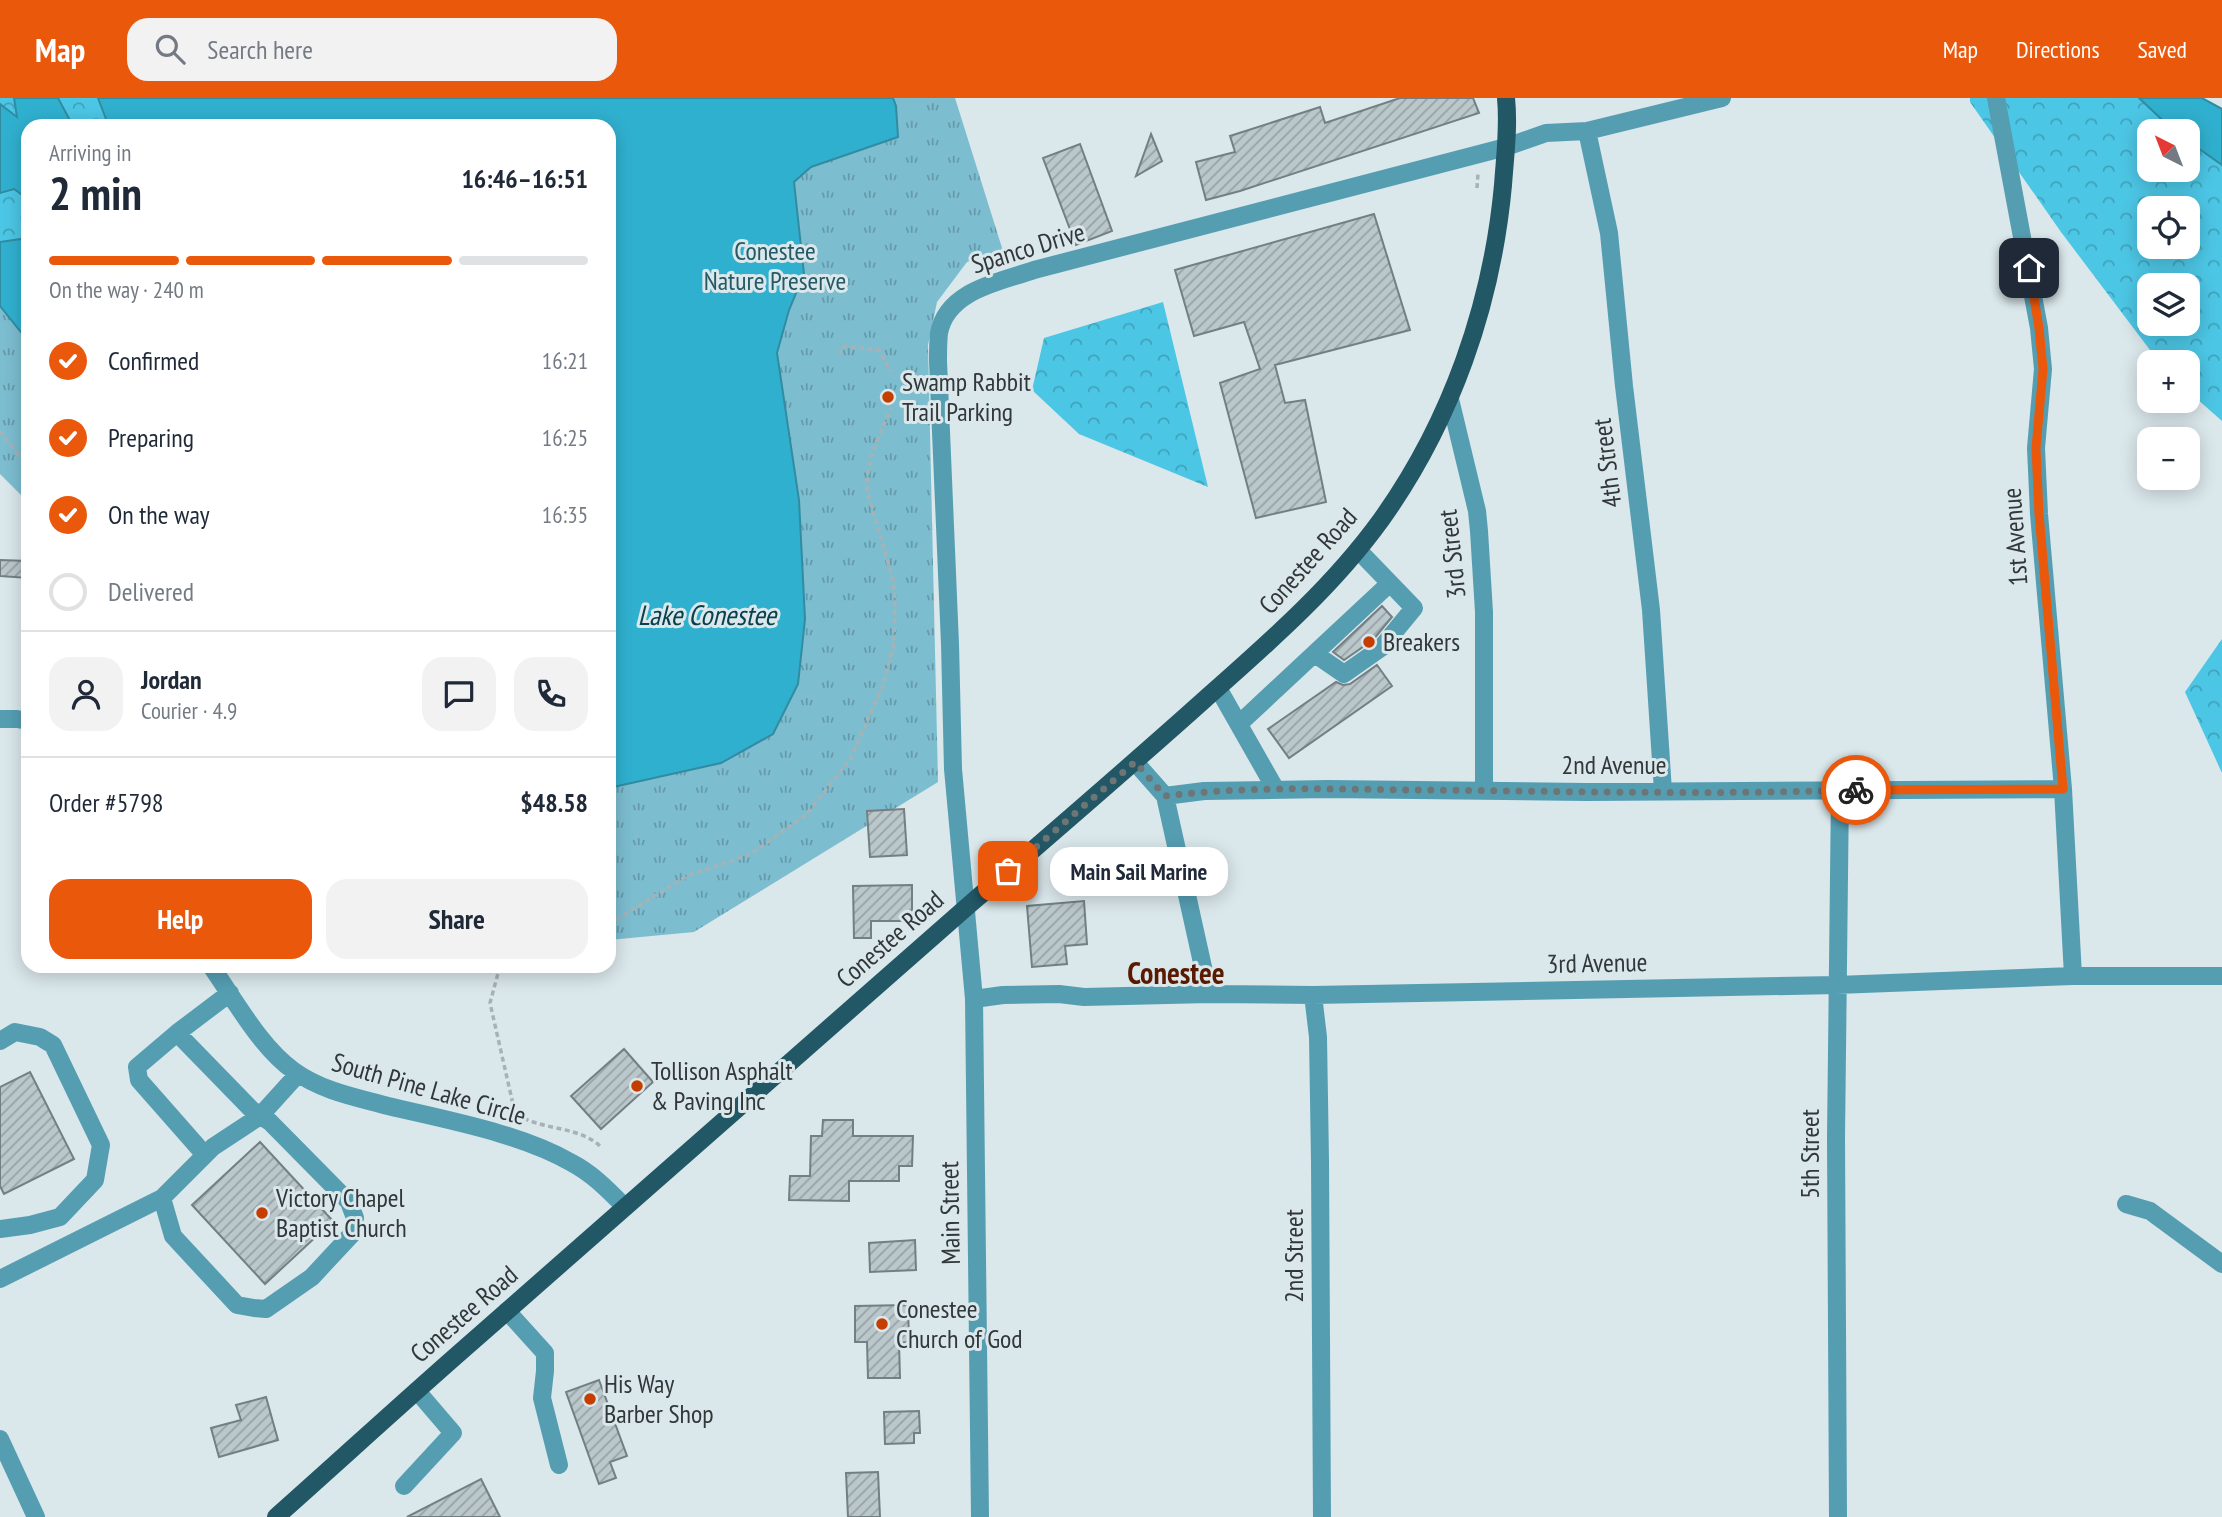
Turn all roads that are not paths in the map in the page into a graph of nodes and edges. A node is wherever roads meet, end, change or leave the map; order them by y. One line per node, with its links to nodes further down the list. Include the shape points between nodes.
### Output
1 (1506, 98): 5 (main road, Conestee Road)
2 (1722, 98): 4 (street)
3 (1996, 98): 15 (street, 1st Avenue, via 2043,369 2036,448 2039,514)
4 (1587, 131): 5 (street, via 1546,133); 19 (street, 4th Street, via 1608,233 1651,610)
5 (1506, 146): 6 (main road, Conestee Road, via 1499,231 1487,289); 21 (street, Spanco Drive, via 1034,270 969,293 948,313 939,334 938,361 953,769)
6 (1450, 399): 7 (main road, Conestee Road, via 1416,463); 17 (street, 3rd Street, via 1479,531 1484,612)
7 (1358, 550): 8 (street); 10 (main road, Conestee Road, via 1289,624)
8 (1389, 584): 9 (street); 9 (street, via 1413,608 1381,648 1344,674)
9 (1315, 654): 13 (street)
10 (1218, 688): 13 (street); 14 (main road, Conestee Road)
11 (0, 719): 12 (street)
12 (21, 720)
13 (1240, 723): 16 (street)
14 (1135, 762): 20 (street); 21 (main road, Conestee Road)
15 (2063, 789): 18 (street, 2nd Avenue); 23 (street, 1st Avenue)
16 (1276, 790): 17 (street, 2nd Avenue); 20 (street, 2nd Avenue)
17 (1483, 790): 19 (street, 2nd Avenue)
18 (1840, 790): 19 (street, 2nd Avenue); 25 (street, 5th Street)
19 (1663, 791)
20 (1165, 796): 27 (street)
21 (966, 908): 29 (street, Main Street); 37 (main road, Conestee Road)
22 (216, 973): 26 (street, South Pine Lake Circle)
23 (2073, 976): 24 (street, 3rd Avenue); 25 (street, 3rd Avenue)
24 (2222, 976)
25 (1837, 985): 28 (street, 3rd Avenue); 52 (street, 5th Street)
26 (230, 993): 30 (street); 32 (street, South Pine Lake Circle, via 268,1045)
27 (1209, 994): 28 (street, 3rd Avenue); 29 (street, 3rd Avenue, via 1025,994)
28 (1313, 995): 51 (street, 2nd Street, via 1320,1147)
29 (974, 999): 50 (street, Main Street)
30 (177, 1033): 33 (street); 34 (street, via 138,1067 139,1080)
31 (0, 1041): 38 (street, via 15,1032 53,1045 102,1145 94,1180)
32 (298, 1074): 33 (street); 37 (street, South Pine Lake Circle, via 335,1092 548,1151 598,1180)
33 (260, 1116): 34 (street); 35 (street, via 349,1202 355,1218 352,1234 312,1277 266,1309 237,1305 173,1236)
34 (199, 1161): 35 (street)
35 (162, 1198): 40 (street)
36 (2126, 1204): 41 (street, via 2150,1211)
37 (625, 1207): 43 (main road, Conestee Road)
38 (60, 1217): 39 (street); 40 (street)
39 (0, 1229)
40 (73, 1242): 42 (street)
41 (2222, 1264)
42 (0, 1279)
43 (507, 1311): 44 (main road, Conestee Road); 46 (street, via 545,1353 542,1398)
44 (417, 1391): 47 (street, via 453,1433); 49 (main road, Conestee Road)
45 (1, 1442): 48 (street)
46 (559, 1465)
47 (404, 1486)
48 (36, 1517)
49 (276, 1517)
50 (980, 1517)
51 (1322, 1517)
52 (1838, 1517)

